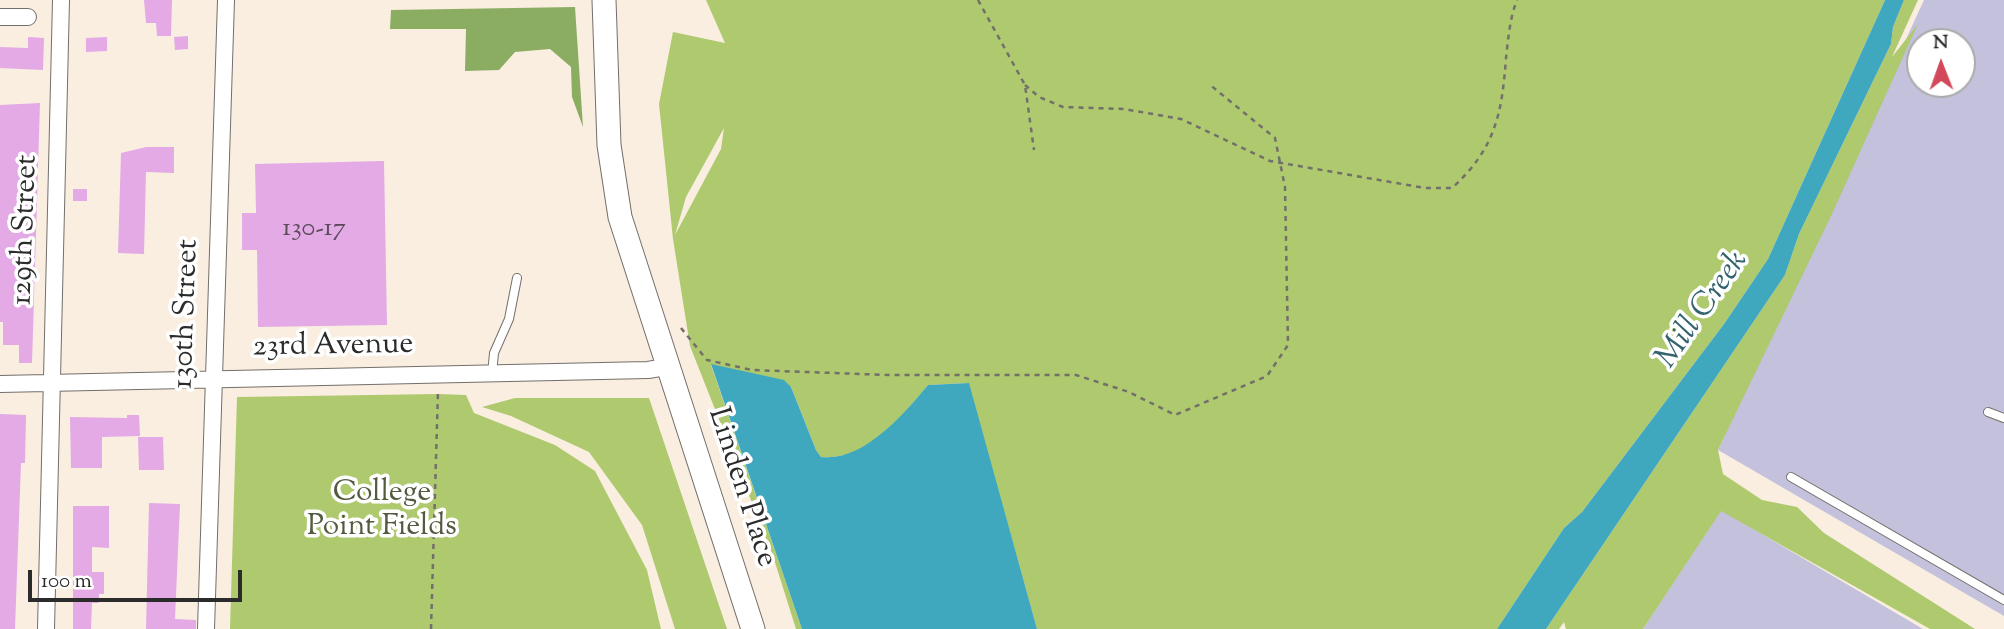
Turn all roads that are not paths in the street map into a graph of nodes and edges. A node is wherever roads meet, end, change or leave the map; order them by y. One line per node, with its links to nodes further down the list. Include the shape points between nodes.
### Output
1 (61, 0): 10 (street, 129th Street)
2 (226, 0): 9 (street, 130th Street)
3 (604, 0): 7 (street, Linden Place, via 609,145 620,217)
4 (0, 17): 5 (street)
5 (29, 17)
6 (517, 278): 8 (lane)
7 (666, 367): 8 (street, 23rd Avenue); 18 (street, Linden Place)
8 (492, 374): 9 (street, 23rd Avenue)
9 (214, 379): 10 (street, 23rd Avenue); 17 (street, 130th Street)
10 (50, 382): 11 (street, 23rd Avenue); 16 (street, 129th Street)
11 (0, 384)
12 (1988, 412): 13 (lane)
13 (2004, 418)
14 (1791, 477): 15 (lane)
15 (2004, 600)
16 (46, 629)
17 (206, 629)
18 (753, 629)

